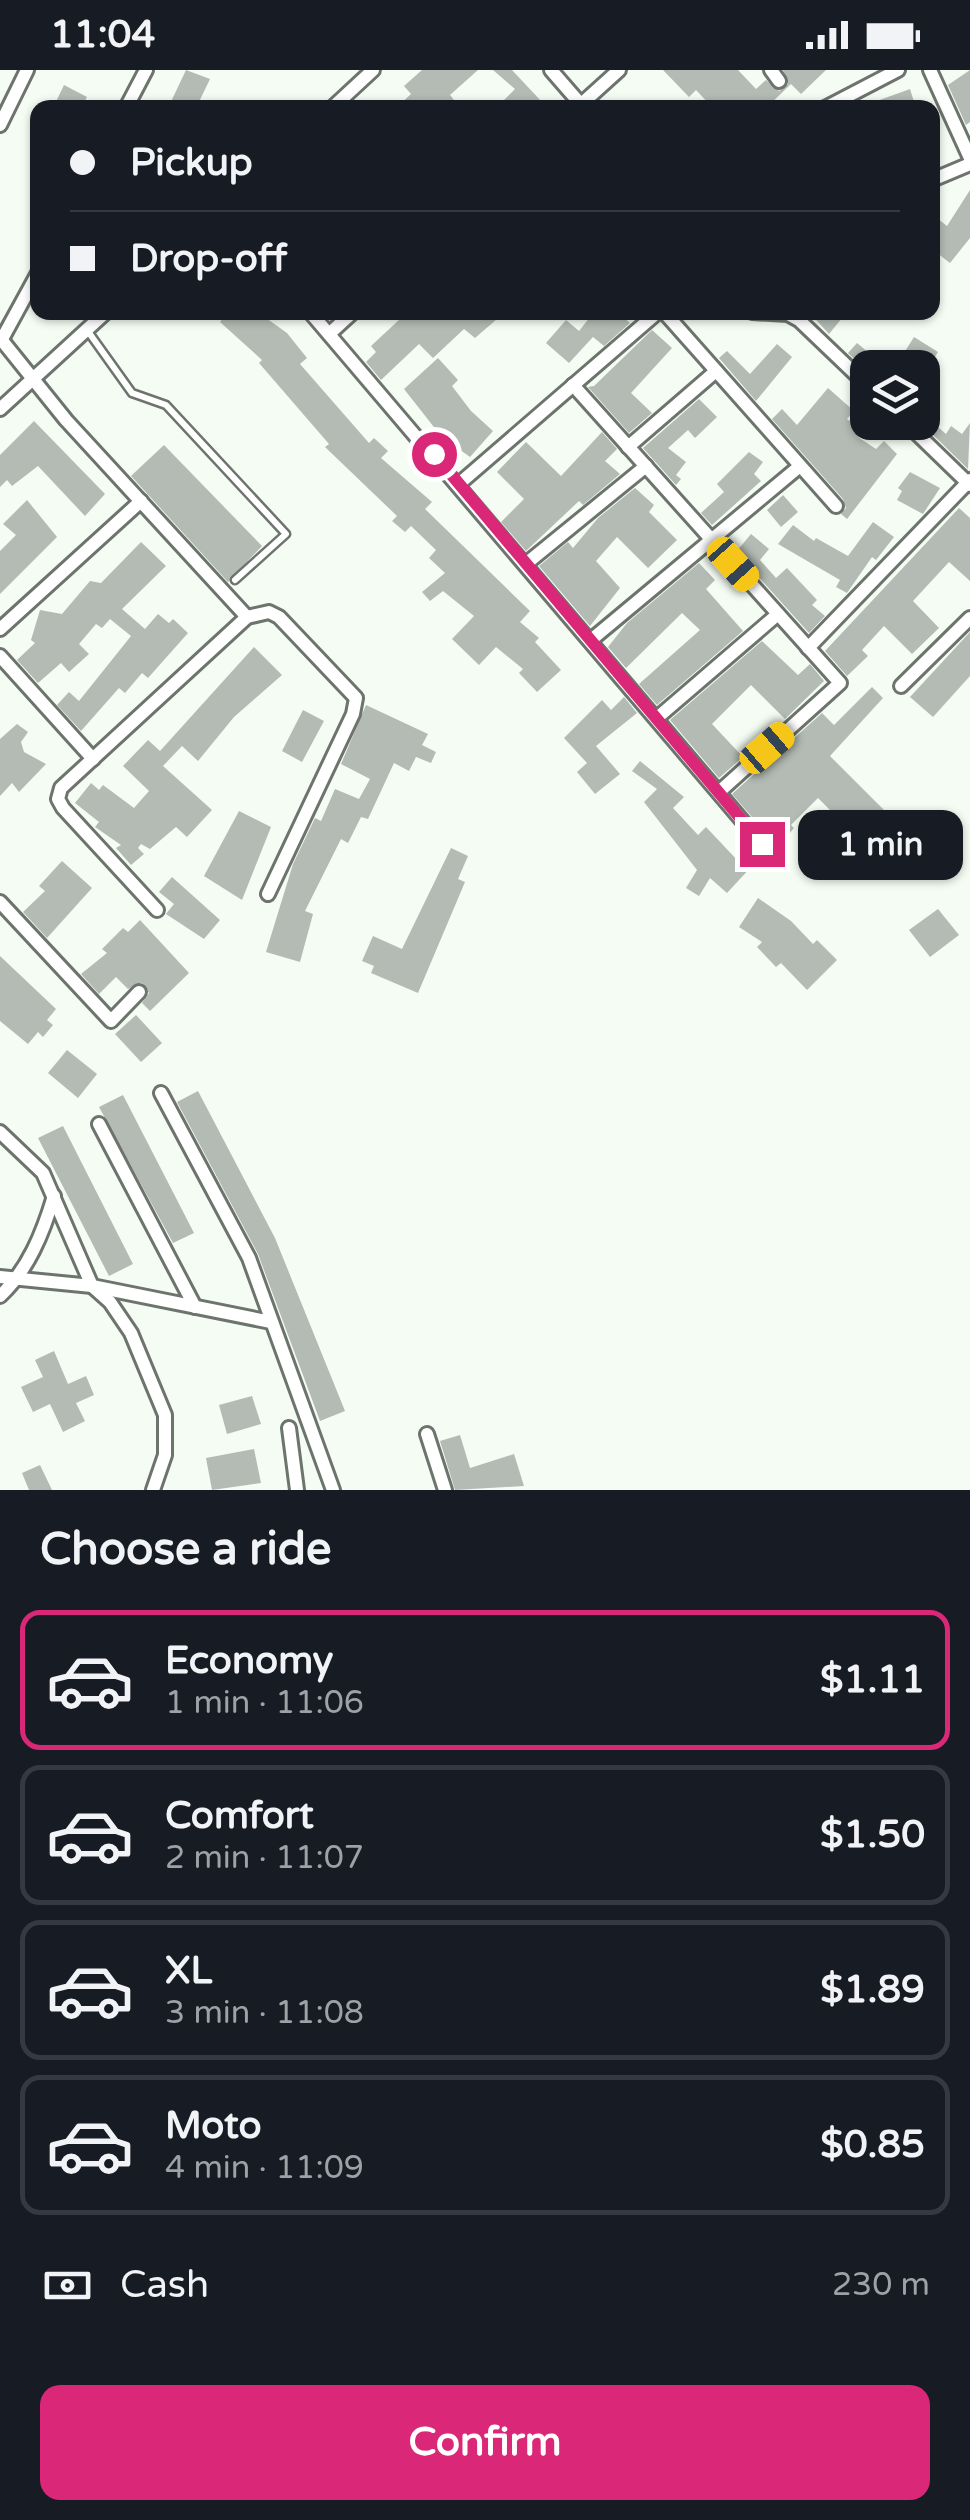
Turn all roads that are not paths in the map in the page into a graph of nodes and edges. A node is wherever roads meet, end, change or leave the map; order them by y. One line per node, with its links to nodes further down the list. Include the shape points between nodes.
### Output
1 (27, 70): 13 (street)
2 (146, 70): 8 (street)
3 (372, 70): 9 (street)
4 (551, 70): 10 (street)
5 (619, 70): 11 (street)
6 (898, 70): 12 (street)
7 (930, 70): 14 (street)
8 (130, 100)
9 (340, 100)
10 (576, 100)
11 (587, 100)
12 (840, 100)
13 (0, 125)
14 (970, 161): 15 (street)
15 (940, 176)
16 (30, 286): 25 (street)
17 (98, 320): 23 (street)
18 (317, 320): 24 (street)
19 (344, 320): 24 (street)
20 (651, 320): 29 (street)
21 (668, 320): 27 (street)
22 (799, 320): 26 (street)
23 (87, 330): 28 (street); 41 (lane, via 132,394 166,405 286,534)
24 (329, 334): 36 (street)
25 (1, 339): 28 (street)
26 (850, 369)
27 (716, 371): 32 (street); 34 (street)
28 (33, 378): 30 (street); 37 (street)
29 (573, 386): 32 (street); 36 (street)
30 (0, 409)
31 (924, 440): 35 (street)
32 (628, 447): 33 (street)
33 (646, 466): 39 (street); 40 (street)
34 (800, 466): 38 (street); 39 (street)
35 (969, 482): 47 (street)
36 (460, 483): 40 (street)
37 (140, 501): 43 (street); 45 (street)
38 (836, 506)
39 (711, 539): 42 (street); 46 (street)
40 (527, 563): 46 (street)
41 (235, 580)
42 (778, 614): 47 (street); 50 (street)
43 (247, 617): 51 (street); 54 (street, via 279,617 356,698)
44 (970, 618): 49 (street)
45 (0, 629)
46 (591, 640): 50 (street)
47 (808, 648): 52 (street, via 840,683)
48 (0, 656): 51 (street)
49 (900, 686)
50 (657, 718): 52 (street)
51 (93, 758): 56 (street, via 58,798)
52 (719, 792): 53 (street)
53 (762, 844)
54 (268, 894)
55 (0, 902): 57 (street, via 111,1020)
56 (157, 910)
57 (139, 992)
58 (162, 1093): 67 (street, via 249,1258)
59 (100, 1124): 66 (street)
60 (0, 1132): 61 (street, via 44,1173)
61 (54, 1196): 63 (street); 64 (street)
62 (0, 1277): 63 (street)
63 (18, 1280): 64 (street); 65 (street)
64 (92, 1286): 66 (street); 70 (street, via 130,1333 165,1415 165,1456)
65 (0, 1296)
66 (196, 1307): 67 (street)
67 (271, 1322): 72 (street)
68 (289, 1428): 71 (street)
69 (427, 1434): 73 (street)
70 (153, 1490)
71 (297, 1490)
72 (333, 1490)
73 (445, 1490)

